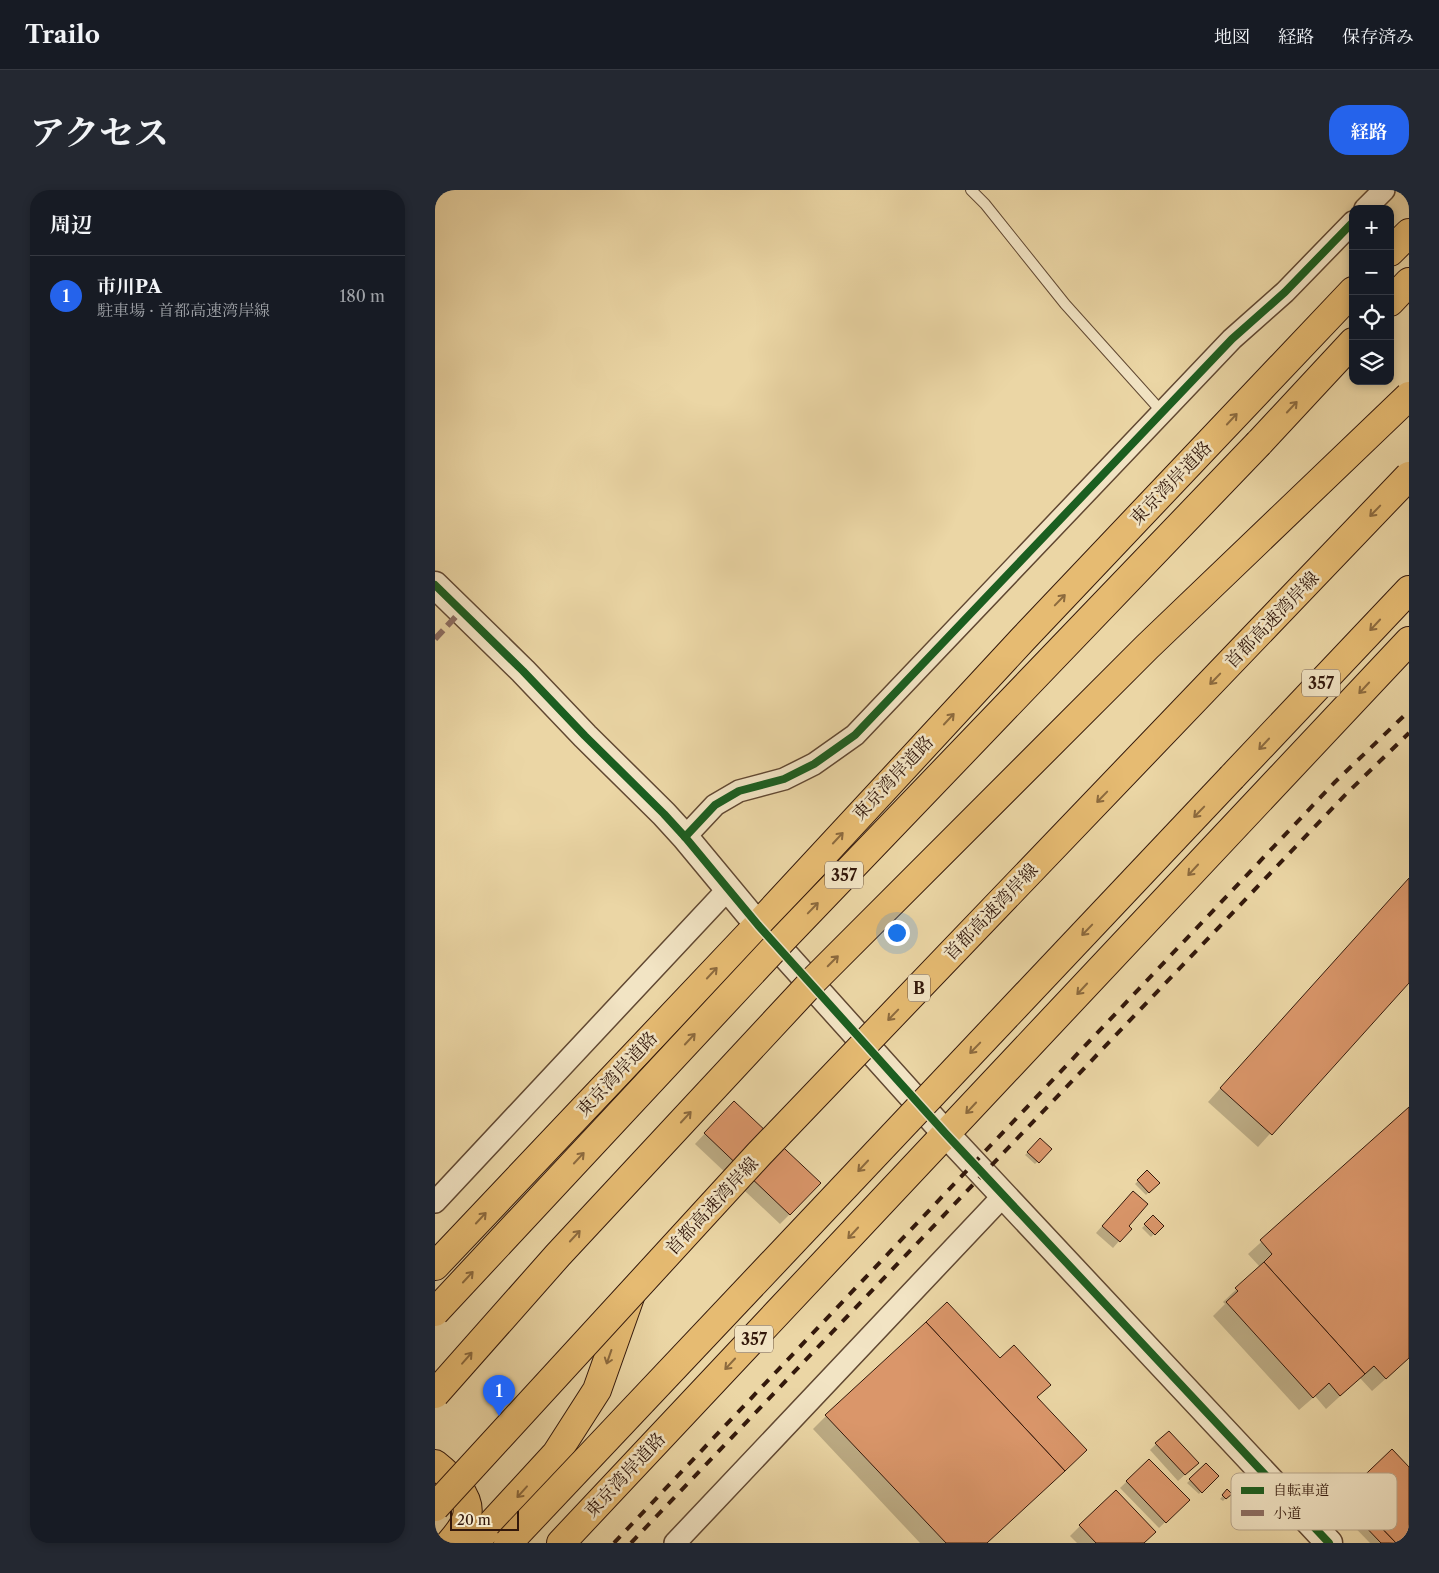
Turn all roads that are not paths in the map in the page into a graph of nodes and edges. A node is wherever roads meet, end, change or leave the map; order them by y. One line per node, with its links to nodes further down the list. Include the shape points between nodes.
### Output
1 (971, 190): 12 (lane, via 1065,304)
2 (1383, 190): 3 (street)
3 (1369, 205)
4 (1349, 226): 12 (street)
5 (1409, 233): 6 (highway)
6 (1392, 250)
7 (1409, 282): 9 (highway)
8 (1349, 295): 19 (highway, 東京湾岸道路 / 357, one-way to 8)
9 (1394, 298)
10 (1349, 346): 25 (highway, 東京湾岸道路 / 357, one-way to 10, bridge, via 783,939)
11 (1409, 396): 26 (highway, one-way to 11, bridge, via 558,1254 814,980 1147,647)
12 (1162, 412): 17 (street, via 855,735 814,764 784,779 739,792 715,805)
13 (1409, 476): 24 (highway, 首都高速湾岸線 / B, one-way to 24, bridge, via 759,1154)
14 (435, 585): 17 (street)
15 (1409, 590): 33 (highway, 357, one-way to 33, bridge)
16 (1409, 641): 20 (highway, 東京湾岸道路 / 357, one-way to 20)
17 (685, 837): 18 (street)
18 (728, 889): 19 (street); 22 (street)
19 (758, 925): 20 (street); 23 (highway, 東京湾岸道路 / 357, one-way to 19)
20 (947, 1134): 21 (street); 34 (highway, 東京湾岸道路 / 357, one-way to 34)
21 (1004, 1195): 28 (street); 35 (street)
22 (435, 1202)
23 (435, 1266)
24 (631, 1294): 29 (highway, 首都高速湾岸線 / B, bridge); 32 (highway, one-way to 32, via 597,1390 556,1454)
25 (435, 1312)
26 (435, 1394)
27 (435, 1464): 31 (highway, via 465,1499 467,1516)
28 (1264, 1473)
29 (435, 1506)
30 (1317, 1530): 36 (street)
31 (450, 1543)
32 (475, 1543)
33 (508, 1543)
34 (561, 1543)
35 (675, 1543)
36 (1329, 1543)

